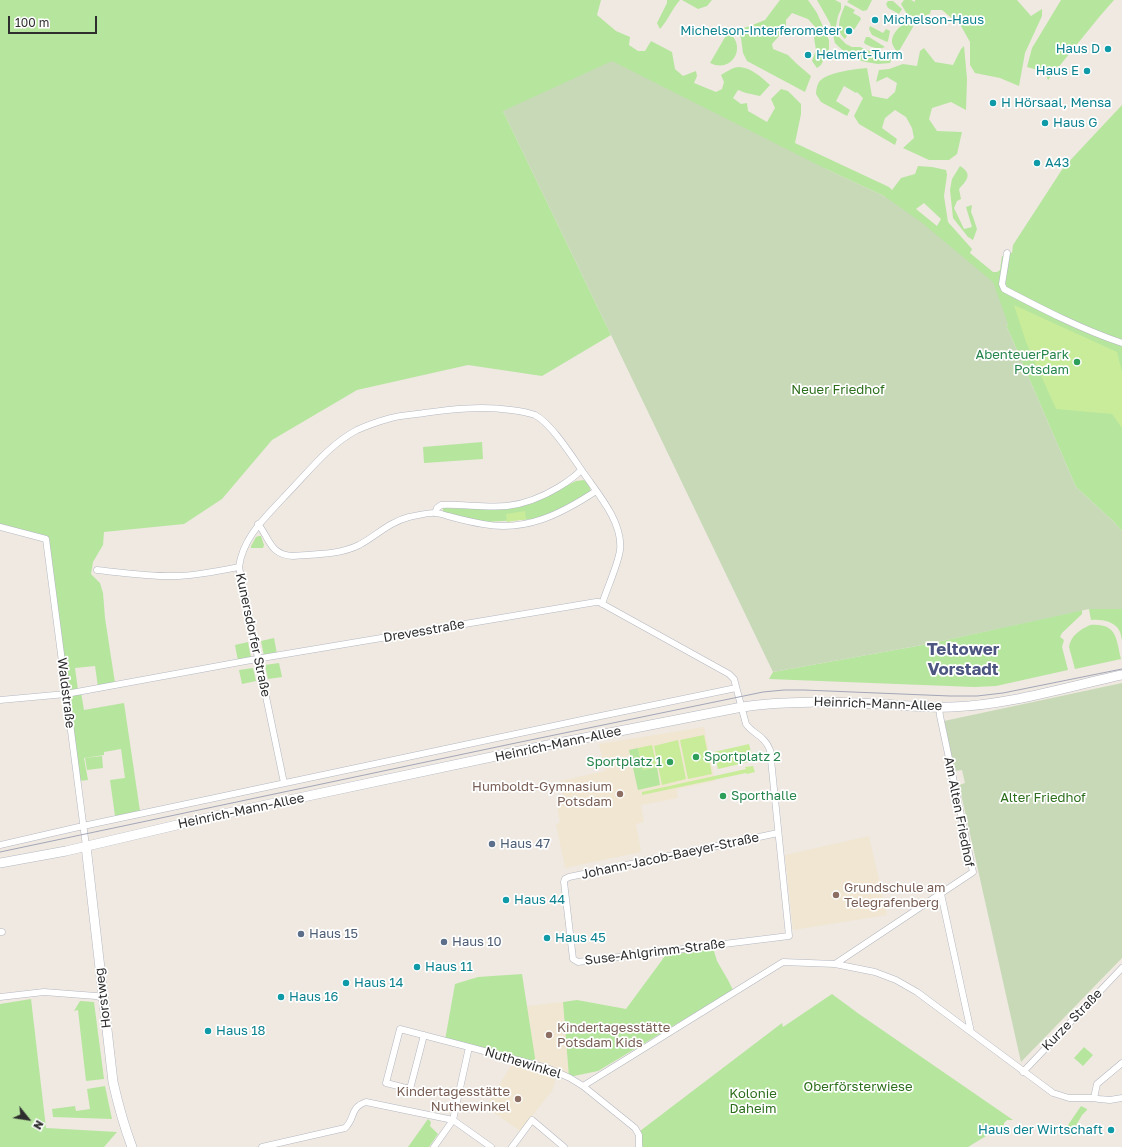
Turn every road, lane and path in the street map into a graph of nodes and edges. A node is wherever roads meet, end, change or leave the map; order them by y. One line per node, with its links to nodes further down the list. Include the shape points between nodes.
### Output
1 (1007, 253): 2 (street, via 1002,284 1004,289 1065,320)
2 (1122, 343)
3 (581, 470): 4 (street, Kunersdorfer Straße); 5 (street, via 558,488 529,501 507,506 441,505); 6 (street, Kunersdorfer Straße, via 551,428 527,412 497,408 458,408 393,417 358,430 332,448)
4 (596, 491): 5 (street, via 561,512 539,521 512,526 484,525); 10 (street, Kunersdorfer Straße, via 616,523 621,544)
5 (435, 513): 6 (street, via 400,519 358,546 343,551 293,556 280,554 273,549)
6 (258, 524): 8 (street, Kunersdorfer Straße, via 247,541)
7 (0, 527): 14 (street, Waldstraße, via 46,539)
8 (239, 567): 9 (street, via 178,576); 11 (street, Kunersdorfer Straße)
9 (97, 570)
10 (602, 604): 11 (street, Drevesstraße, via 596,602); 13 (street, Drevesstraße, via 729,674 734,679)
11 (258, 659): 14 (street, Drevesstraße); 18 (street, Kunersdorfer Straße)
12 (1122, 675): 17 (main road, Heinrich-Mann-Allee, via 1006,701)
13 (736, 688): 16 (street, Drevesstraße); 18 (street, Heinrich-Mann-Allee)
14 (66, 694): 15 (street, Drevesstraße); 19 (street, Waldstraße)
15 (0, 700)
16 (742, 707): 17 (main road, Heinrich-Mann-Allee, via 807,702); 20 (street, Drevesstraße, via 746,724 764,739 770,750); 22 (main road, Heinrich-Mann-Allee, via 549,745)
17 (939, 707): 25 (street, Am Alten Friedhof, via 973,872)
18 (284, 783): 19 (street, Heinrich-Mann-Allee)
19 (83, 826): 21 (street, Heinrich-Mann-Allee); 22 (street, Waldstraße)
20 (778, 833): 24 (street, Johann-Jacob-Baeyer-Straße, via 569,877); 26 (street, Drevesstraße)
21 (0, 845)
22 (86, 846): 23 (main road, Heinrich-Mann-Allee); 30 (main road, Horstweg)
23 (0, 863)
24 (564, 882): 26 (street, Suse-Ahlgrimm-Straße, via 573,959 578,962)
25 (941, 894): 27 (street, Am Alten Friedhof); 31 (street)
26 (789, 936)
27 (835, 964): 31 (street, via 875,972 896,980 917,992); 36 (street, via 783,962)
28 (1122, 968): 35 (street, Kurze Straße)
29 (0, 997): 30 (street, via 44,992)
30 (104, 998): 40 (main road, Horstweg, via 113,1082)
31 (971, 1032): 35 (street)
32 (424, 1035): 32 (street, Nuthewinkel, via 410,1090 386,1083 400,1029); 33 (street, Nuthewinkel)
33 (469, 1047): 36 (street, Nuthewinkel, via 547,1068); 39 (street)
34 (1122, 1063): 37 (street, via 1097,1084)
35 (1023, 1072): 37 (street, via 1053,1093 1069,1098)
36 (583, 1086): 46 (street, Nuthewinkel, via 635,1128 639,1135)
37 (1094, 1098): 38 (street)
38 (1122, 1098)
39 (453, 1120): 41 (street, via 366,1102 359,1104 345,1128); 42 (street); 43 (street)
40 (132, 1147)
41 (262, 1147)
42 (434, 1147)
43 (491, 1147)
44 (512, 1147): 45 (street, via 532,1120)
45 (564, 1147)
46 (639, 1147)

